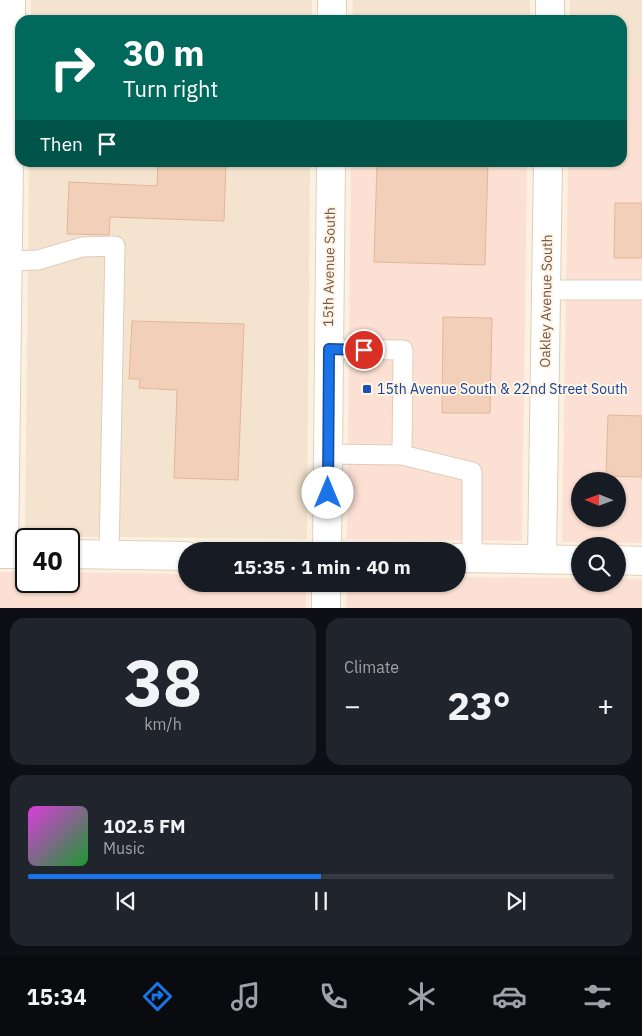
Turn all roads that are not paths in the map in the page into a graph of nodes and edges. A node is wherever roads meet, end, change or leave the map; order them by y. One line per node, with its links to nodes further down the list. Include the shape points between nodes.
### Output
1 (11, 0): 8 (street)
2 (332, 0): 4 (street)
3 (550, 0): 5 (street)
4 (332, 15)
5 (550, 15)
6 (331, 167): 11 (street, 15th Avenue South)
7 (548, 167): 9 (street, Oakley Avenue South)
8 (8, 261): 16 (street); 18 (lane, via 38,260 82,247 115,246)
9 (546, 290): 10 (lane); 21 (street, Oakley Avenue South)
10 (642, 290)
11 (329, 349): 12 (street, 15th Avenue South); 13 (lane, via 403,350)
12 (328, 454): 13 (lane); 14 (street, 15th Avenue South)
13 (402, 455): 15 (lane, via 472,472)
14 (327, 542)
15 (466, 542)
16 (10, 554)
17 (80, 554): 18 (street)
18 (109, 555): 19 (street)
19 (178, 556)
20 (466, 559): 21 (street)
21 (542, 559): 22 (street)
22 (571, 560)
23 (626, 560): 24 (street)
24 (642, 560)
25 (326, 592): 26 (street)
26 (326, 608)

